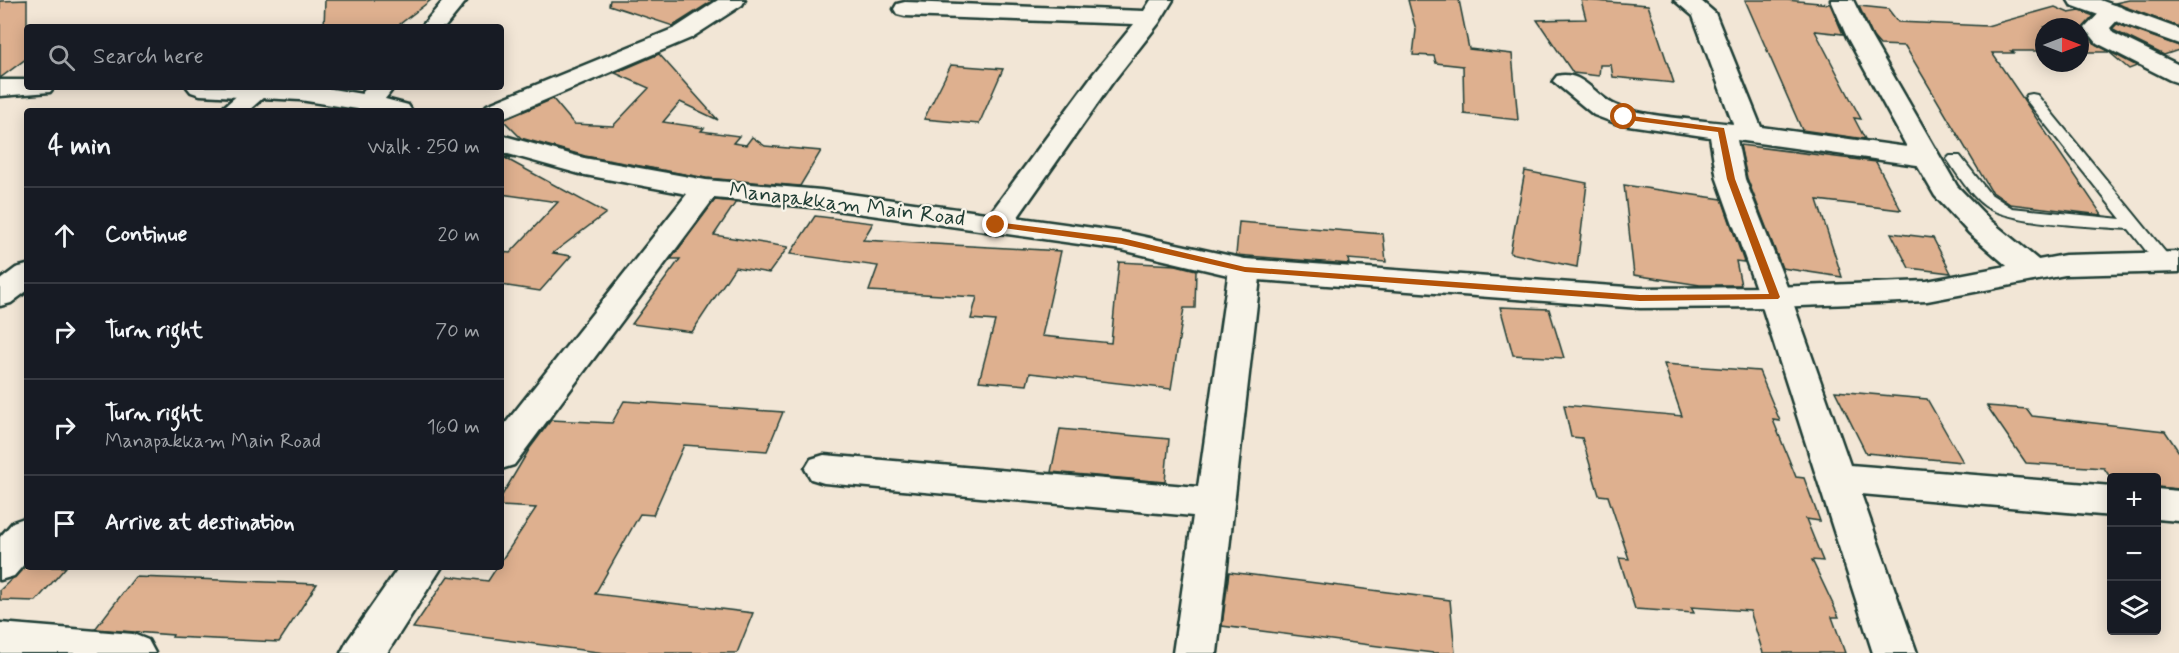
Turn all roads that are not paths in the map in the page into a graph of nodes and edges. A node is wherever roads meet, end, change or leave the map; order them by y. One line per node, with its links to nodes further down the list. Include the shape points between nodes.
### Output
1 (456, 0): 9 (street)
2 (734, 0): 20 (street, via 683,33)
3 (1685, 0): 21 (street, via 1703,13)
4 (1842, 0): 23 (street)
5 (2079, 0): 8 (street)
6 (905, 9): 7 (street)
7 (1157, 9): 26 (street)
8 (2113, 12): 10 (street); 11 (street, via 2097,28 2105,38)
9 (436, 24)
10 (2179, 37)
11 (2179, 75)
12 (1566, 81): 21 (street, via 1603,109 1624,117)
13 (24, 87): 14 (street)
14 (0, 88)
15 (258, 90): 16 (street); 18 (street)
16 (375, 94): 19 (street)
17 (2032, 98): 27 (lane)
18 (236, 108)
19 (395, 108)
20 (503, 108)
21 (1736, 132): 23 (street); 33 (street, via 1731,179)
22 (504, 144): 25 (street, via 580,166)
23 (1928, 158): 30 (street, via 1945,190 1980,227)
24 (1955, 159): 27 (lane, via 1982,197 2009,212)
25 (706, 189): 26 (street, Manapakkam Main Road, via 821,199); 34 (street, Manapakkam Main Road)
26 (996, 225): 29 (street, Manapakkam Main Road, via 1122,241)
27 (2134, 225): 28 (lane)
28 (2171, 262): 30 (street, Manapakkam Main Road, via 2065,265)
29 (1245, 269): 33 (street, Manapakkam Main Road, via 1640,298); 38 (street)
30 (2032, 271): 33 (street, Manapakkam Main Road, via 1928,291)
31 (24, 276): 32 (street)
32 (0, 296)
33 (1775, 297): 36 (street)
34 (504, 451)
35 (824, 469): 38 (street)
36 (1835, 478): 37 (street); 49 (street)
37 (2107, 501)
38 (1215, 503): 48 (street)
39 (2161, 504): 40 (street)
40 (2179, 506)
41 (24, 536): 42 (street)
42 (0, 564)
43 (420, 570): 47 (street)
44 (0, 641): 45 (street)
45 (56, 649): 46 (street)
46 (133, 653)
47 (363, 653)
48 (1195, 653)
49 (1895, 653)

